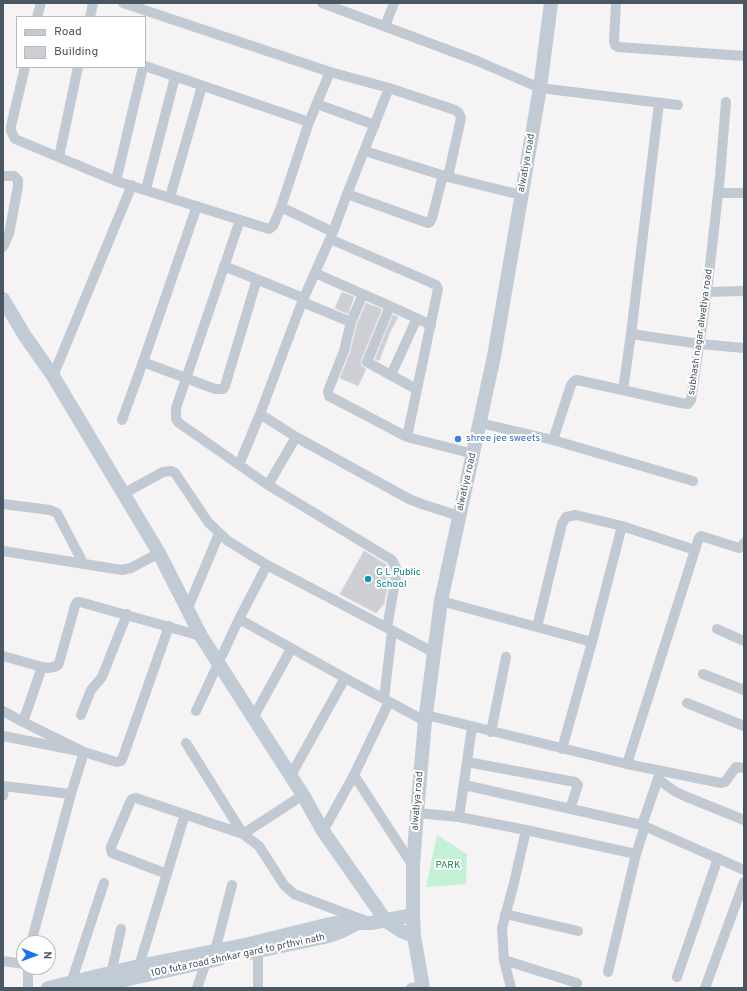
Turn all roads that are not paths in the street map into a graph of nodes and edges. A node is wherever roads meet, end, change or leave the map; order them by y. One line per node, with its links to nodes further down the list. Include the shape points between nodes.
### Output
1 (40, 3): 8 (street)
2 (93, 3): 9 (street)
3 (123, 3): 16 (street)
4 (322, 3): 10 (street)
5 (394, 3): 10 (street)
6 (551, 3): 20 (street, alwatiya road)
7 (616, 3): 11 (street, via 614,41 618,47)
8 (37, 16)
9 (90, 16)
10 (385, 26): 20 (street, via 476,60)
11 (744, 56)
12 (25, 68): 28 (street, via 11,126 12,136)
13 (78, 68): 28 (street)
14 (144, 68): 31 (street)
15 (146, 68): 17 (street)
16 (330, 72): 19 (street); 23 (street)
17 (175, 77): 18 (street); 33 (street)
18 (202, 86): 25 (street); 38 (street)
19 (389, 88): 26 (street); 30 (street, via 459,112 461,123)
20 (540, 88): 22 (street); 37 (street, alwatiya road)
21 (726, 102): 34 (street, subhash nagar alwatiya road)
22 (659, 103): 24 (street); 56 (street)
23 (317, 104): 25 (street); 26 (street)
24 (678, 106)
25 (309, 122): 40 (street)
26 (375, 125): 27 (street)
27 (365, 151): 30 (street); 36 (street)
28 (59, 157): 31 (street)
29 (3, 176): 43 (street, via 14,176 18,180 18,186 9,234)
30 (446, 176): 36 (street, via 428,223); 37 (street)
31 (116, 181): 32 (street)
32 (132, 185): 33 (street); 61 (street)
33 (146, 189): 38 (street)
34 (718, 193): 35 (street); 47 (street, subhash nagar alwatiya road)
35 (744, 193)
36 (347, 194): 42 (street)
37 (521, 196): 67 (street, alwatiya road)
38 (170, 197): 39 (street)
39 (197, 206): 41 (street); 59 (street)
40 (281, 207): 41 (street, via 271,228); 42 (street)
41 (240, 220): 44 (street)
42 (332, 235): 45 (street); 55 (street, via 436,285 438,293)
43 (3, 247)
44 (224, 266): 46 (street); 62 (street)
45 (315, 273): 49 (street); 50 (street)
46 (257, 279): 50 (street); 62 (street, via 223,389 219,390)
47 (707, 292): 48 (street); 57 (street, subhash nagar alwatiya road)
48 (744, 292)
49 (363, 294): 52 (street); 54 (street)
50 (303, 300): 54 (street); 65 (street)
51 (4, 302): 61 (street)
52 (390, 306): 53 (street); 60 (street, via 367,362)
53 (416, 318): 55 (street); 60 (street)
54 (351, 322): 69 (street, via 344,351 328,392 329,396)
55 (431, 325): 63 (street)
56 (631, 334): 57 (street); 64 (street)
57 (700, 344): 58 (street); 64 (street, subhash nagar alwatiya road, via 693,395 688,404)
58 (744, 348)
59 (143, 362): 62 (street); 66 (street)
60 (391, 375): 63 (street)
61 (53, 376): 75 (street)
62 (187, 378): 72 (street, via 176,408 176,419)
63 (416, 389): 69 (street)
64 (623, 390): 70 (street, subhash nagar alwatiya road, via 574,381)
65 (260, 414): 68 (street); 72 (street)
66 (122, 420)
67 (480, 423): 70 (street); 71 (street, alwatiya road)
68 (296, 437): 74 (street); 77 (street, via 409,499)
69 (407, 437): 71 (street)
70 (553, 440): 73 (street)
71 (474, 454): 77 (street, alwatiya road)
72 (239, 465): 74 (street)
73 (693, 481)
74 (268, 485): 93 (street, via 392,560 397,570)
75 (123, 494): 79 (street, via 163,472 171,471); 83 (street)
76 (3, 504): 84 (street, via 57,513)
77 (459, 516): 86 (street, alwatiya road)
78 (622, 526): 81 (street); 91 (street, via 576,516 566,517 562,524); 96 (street)
79 (219, 534): 85 (street); 87 (street)
80 (744, 543): 81 (street, via 739,548 701,536)
81 (695, 550): 122 (street)
82 (3, 551): 84 (street)
83 (159, 553): 84 (street, via 126,570); 87 (street)
84 (83, 563)
85 (267, 565): 89 (street); 93 (street)
86 (441, 600): 91 (street); 98 (street, alwatiya road)
87 (187, 610): 94 (street)
88 (126, 614): 90 (street); 102 (street, via 77,602 59,663 53,667); 110 (street, via 102,677 93,687)
89 (239, 619): 97 (street); 101 (street)
90 (169, 626): 94 (street); 120 (street, via 123,757 117,762)
91 (537, 627): 96 (street)
92 (717, 629): 95 (street)
93 (389, 630): 98 (street); 106 (street)
94 (201, 636): 101 (street)
95 (744, 641)
96 (592, 642): 119 (street)
97 (292, 649): 104 (street); 111 (street)
98 (435, 653): 112 (street, alwatiya road)
99 (3, 656): 102 (street)
100 (506, 657): 116 (street)
101 (219, 664): 109 (street); 111 (street)
102 (42, 667): 113 (street)
103 (703, 674): 105 (street)
104 (345, 678): 106 (street); 126 (street)
105 (744, 690)
106 (386, 700): 112 (street); 124 (street)
107 (687, 702): 114 (street)
108 (3, 711): 113 (street)
109 (196, 711)
110 (81, 715)
111 (253, 718): 126 (street)
112 (426, 718): 115 (street); 133 (street, alwatiya road)
113 (22, 722): 120 (street)
114 (744, 726)
115 (472, 727): 116 (street); 121 (street)
116 (491, 732): 119 (street)
117 (3, 736): 120 (street)
118 (186, 743): 139 (street)
119 (562, 749): 122 (street)
120 (84, 752): 129 (street)
121 (467, 762): 127 (street); 131 (street, via 575,782 578,785)
122 (627, 764): 125 (street)
123 (744, 768): 125 (street, via 736,767 725,782 721,783)
124 (354, 775): 137 (street); 142 (street)
125 (659, 775): 135 (street, via 674,791); 136 (street)
126 (290, 777): 130 (street)
127 (464, 787): 131 (street); 134 (street)
128 (4, 789): 129 (street)
129 (71, 794): 155 (street)
130 (303, 795): 137 (street); 139 (street)
131 (570, 809): 136 (street)
132 (185, 814): 139 (street); 144 (street); 144 (street, via 136,798 132,799 111,847 112,853)
133 (417, 814): 134 (street); 142 (street, alwatiya road)
134 (459, 817): 138 (street)
135 (744, 820)
136 (644, 826): 140 (street); 141 (street)
137 (323, 830): 150 (street)
138 (526, 830): 140 (street); 148 (street)
139 (243, 834): 152 (street, via 259,846 284,885 294,894)
140 (636, 854): 164 (street)
141 (718, 858): 143 (street); 167 (street)
142 (413, 866): 149 (street, alwatiya road)
143 (744, 870)
144 (167, 874): 163 (street)
145 (744, 882): 177 (street)
146 (104, 883): 168 (street)
147 (232, 885): 157 (street)
148 (505, 914): 154 (street); 159 (street, via 502,928)
149 (413, 915): 150 (street, 100 futa road shnkar gard to prthvi nath); 156 (street, alwatiya road)
150 (386, 921): 152 (street, 100 futa road shnkar gard to prthvi nath); 156 (street)
151 (356, 923): 152 (street, 100 futa road shnkar gard to prthvi nath); 157 (street, via 326,925); 158 (street, 100 futa road shnkar gard to prthvi nath, via 329,936)
152 (371, 923)
153 (121, 929): 165 (street)
154 (578, 931)
155 (33, 935)
156 (414, 936): 170 (street, alwatiya road)
157 (215, 951): 163 (street)
158 (258, 951): 161 (street, 100 futa road shnkar gard to prthvi nath); 175 (street)
159 (504, 960): 169 (street); 176 (street)
160 (3, 962): 162 (street)
161 (206, 962): 173 (street, 100 futa road shnkar gard to prthvi nath); 174 (street)
162 (16, 963)
163 (139, 966): 165 (street)
164 (608, 972)
165 (110, 974): 168 (street)
166 (28, 975): 171 (street)
167 (677, 976)
168 (71, 983): 172 (street)
169 (577, 983)
170 (419, 987)
171 (28, 988)
172 (48, 988)
173 (89, 988)
174 (197, 988)
175 (258, 988)
176 (510, 988)
177 (706, 988)

